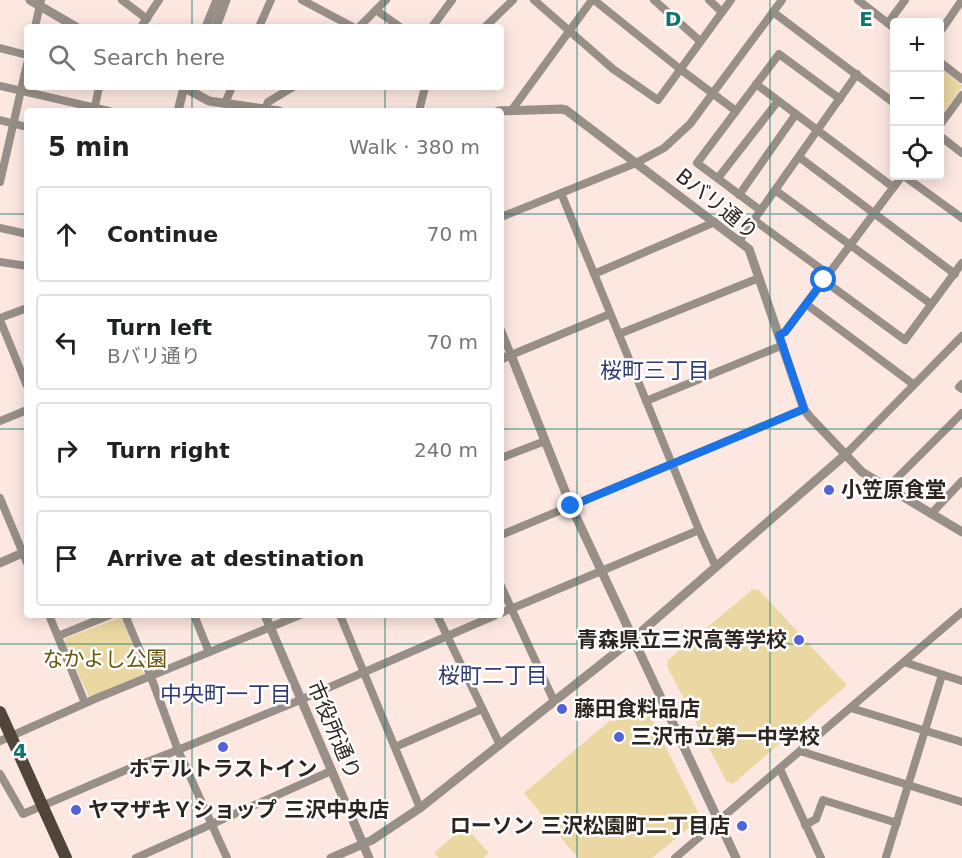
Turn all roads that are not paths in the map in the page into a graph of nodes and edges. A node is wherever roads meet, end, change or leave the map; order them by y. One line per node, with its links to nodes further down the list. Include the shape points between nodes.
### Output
1 (30, 0): 20 (street)
2 (122, 0): 25 (street)
3 (159, 0): 25 (street)
4 (217, 0): 29 (street)
5 (226, 0): 30 (street)
6 (271, 0): 31 (street)
7 (302, 0): 32 (street)
8 (386, 0): 21 (street)
9 (452, 0): 35 (street)
10 (513, 0): 36 (street)
11 (534, 0): 39 (street)
12 (593, 0): 39 (street); 44 (street)
13 (654, 0): 40 (street)
14 (709, 0): 22 (street)
15 (731, 0): 22 (street)
16 (782, 0): 23 (street)
17 (858, 0): 37 (street)
18 (905, 0): 24 (street)
19 (962, 0): 38 (street)
20 (40, 3): 26 (street); 27 (street)
21 (376, 10): 33 (street); 34 (street)
22 (722, 12): 40 (street)
23 (773, 12): 45 (street); 57 (street)
24 (895, 18)
25 (147, 19): 28 (street)
26 (36, 24)
27 (72, 24)
28 (143, 24)
29 (207, 24)
30 (217, 24)
31 (260, 24)
32 (347, 24)
33 (361, 24)
34 (396, 24)
35 (434, 24)
36 (488, 24)
37 (890, 25)
38 (944, 25)
39 (569, 31): 44 (street, via 613,69 658,100); 70 (street)
40 (700, 41): 44 (street)
41 (0, 48): 42 (street)
42 (24, 53)
43 (944, 66): 47 (street)
44 (680, 69): 57 (street)
45 (857, 74): 59 (street); 61 (street)
46 (24, 77): 56 (street)
47 (962, 79)
48 (756, 84): 59 (street, via 779,54); 60 (street); 71 (street)
49 (0, 86): 56 (street)
50 (98, 90): 64 (street)
51 (183, 90): 65 (street)
52 (189, 90): 62 (street, via 209,101)
53 (231, 90): 62 (street)
54 (288, 90): 67 (street, via 268,102)
55 (424, 90): 68 (street)
56 (21, 91): 63 (street); 75 (street)
57 (712, 94): 71 (street); 81 (street, via 678,137)
58 (962, 94): 73 (street)
59 (840, 99): 77 (street)
60 (778, 100): 72 (street); 82 (street)
61 (890, 100)
62 (225, 104): 66 (street)
63 (90, 108)
64 (94, 108)
65 (179, 108)
66 (241, 108)
67 (265, 108)
68 (420, 108)
69 (504, 111): 70 (street, Bバリ通り)
70 (511, 111): 81 (street, Bバリ通り, via 566,110)
71 (736, 111): 82 (street, via 697,163)
72 (796, 114): 77 (street); 89 (street)
73 (944, 117)
74 (0, 120): 75 (street)
75 (13, 124): 76 (street); 85 (street)
76 (24, 126)
77 (818, 130): 80 (street); 86 (street)
78 (944, 140): 79 (street)
79 (962, 153)
80 (799, 158): 87 (street); 91 (street)
81 (636, 163): 88 (street); 95 (street, Bバリ通り)
82 (718, 178): 89 (street)
83 (899, 180): 86 (street)
84 (909, 180): 93 (street)
85 (0, 182)
86 (893, 187): 91 (street)
87 (775, 190): 90 (street); 99 (street)
88 (561, 193): 92 (street); 104 (street)
89 (739, 195): 90 (street)
90 (760, 210): 94 (street)
91 (874, 213): 99 (street); 103 (street)
92 (504, 217)
93 (962, 218)
94 (754, 220): 98 (street); 105 (street)
95 (715, 222): 98 (street, Bバリ通り); 104 (street)
96 (0, 228): 97 (street)
97 (24, 233)
98 (739, 241): 106 (street, Bバリ通り, via 749,249)
99 (850, 244): 105 (street); 108 (street)
100 (0, 262): 102 (street)
101 (962, 263): 103 (street)
102 (24, 266)
103 (955, 273): 108 (street)
104 (594, 274): 110 (street)
105 (826, 277): 107 (street); 108 (street, via 905,340)
106 (759, 278): 112 (street); 113 (street, Bバリ通り)
107 (806, 304): 113 (street); 118 (street)
108 (931, 304)
109 (24, 309): 111 (street)
110 (610, 314): 112 (street); 116 (street)
111 (0, 319): 117 (street)
112 (619, 334): 121 (street)
113 (779, 335): 115 (street, Bバリ通り)
114 (962, 336): 118 (street)
115 (783, 345): 121 (street); 122 (street, Bバリ通り)
116 (506, 357): 126 (street)
117 (24, 379)
118 (913, 384): 127 (street)
119 (962, 384): 120 (street)
120 (962, 389)
121 (646, 401): 129 (street)
122 (804, 409): 127 (street, Bバリ通り); 129 (street)
123 (24, 411): 125 (street)
124 (962, 413): 131 (street)
125 (0, 421)
126 (545, 441): 128 (street); 133 (street)
127 (845, 454): 131 (street, Bバリ通り, via 862,472); 141 (street)
128 (504, 457)
129 (672, 463): 133 (street); 135 (street)
130 (962, 481): 134 (street)
131 (888, 488): 134 (street, Bバリ通り)
132 (0, 498): 138 (street)
133 (571, 506): 137 (street); 142 (street)
134 (931, 514): 136 (street, Bバリ通り)
135 (699, 530): 141 (street); 142 (street)
136 (962, 532)
137 (504, 534)
138 (24, 550)
139 (24, 552): 140 (street)
140 (0, 562)
141 (716, 567): 159 (street)
142 (601, 570): 144 (street); 159 (street)
143 (504, 593): 144 (street)
144 (511, 608): 145 (street); 167 (street)
145 (504, 612)
146 (962, 612): 161 (street)
147 (50, 618): 157 (street)
148 (103, 618): 157 (street)
149 (126, 618): 164 (street)
150 (195, 618): 160 (street)
151 (266, 618): 156 (street, 市役所通り)
152 (293, 618): 156 (street)
153 (341, 618): 162 (street)
154 (438, 618): 158 (street)
155 (489, 618): 158 (street)
156 (271, 628): 160 (street); 166 (street, 市役所通り)
157 (58, 636): 168 (street)
158 (447, 636): 162 (street); 170 (street)
159 (634, 638): 167 (street); 186 (street)
160 (209, 652): 164 (street)
161 (904, 662): 163 (street); 169 (street)
162 (364, 672): 166 (street); 176 (street)
163 (942, 675): 165 (street); 172 (street)
164 (151, 676): 168 (street); 177 (street)
165 (962, 681)
166 (301, 700): 177 (street); 180 (street, 市役所通り)
167 (554, 701): 175 (street)
168 (85, 703): 173 (street)
169 (851, 708): 172 (street); 178 (street)
170 (482, 709): 175 (street); 176 (street)
171 (0, 712): 173 (main road)
172 (925, 731): 174 (street); 182 (street)
173 (6, 738): 184 (main road)
174 (962, 742)
175 (500, 745): 185 (street)
176 (395, 747): 185 (street)
177 (178, 750): 184 (street); 188 (street)
178 (800, 752): 179 (street); 182 (street)
179 (780, 768): 186 (street); 189 (street)
180 (331, 771): 188 (street); 190 (street, 市役所通り)
181 (0, 774): 184 (street, via 23,814)
182 (908, 785): 183 (street); 187 (street)
183 (962, 802)
184 (44, 807): 191 (main road)
185 (420, 808): 190 (street)
186 (719, 821): 196 (street); 197 (street)
187 (897, 823): 189 (street, via 823,800 816,819); 199 (street)
188 (212, 824): 192 (street); 193 (street)
189 (805, 825): 198 (street)
190 (364, 844): 194 (street); 195 (street, 市役所通り)
191 (66, 858)
192 (136, 858)
193 (227, 858)
194 (331, 858)
195 (369, 858)
196 (675, 858)
197 (736, 858)
198 (821, 858)
199 (887, 858)

